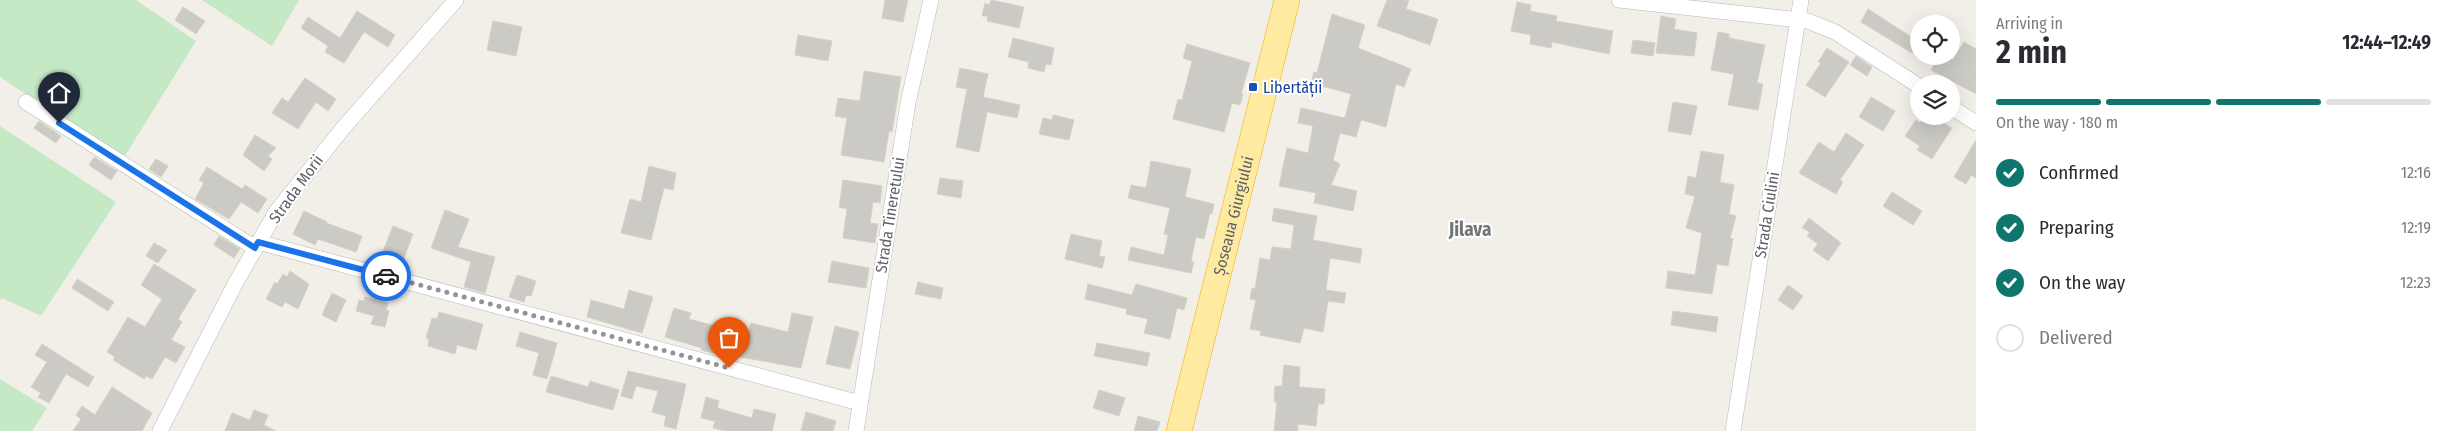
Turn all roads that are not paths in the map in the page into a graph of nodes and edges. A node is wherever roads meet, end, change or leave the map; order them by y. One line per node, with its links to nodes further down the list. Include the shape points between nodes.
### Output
1 (456, 0): 12 (street, Strada Morii, via 305,173)
2 (931, 0): 13 (street, Strada Tineretului, via 908,103)
3 (1287, 0): 16 (highway, Șoseaua Giurgiului)
4 (1303, 0): 17 (highway, Șoseaua Giurgiului)
5 (1619, 0): 7 (street)
6 (1801, 0): 7 (street, Strada Ciulini)
7 (1798, 19): 8 (street, via 1836,32); 18 (street, Strada Ciulini)
8 (1910, 80)
9 (26, 102): 12 (street)
10 (1960, 113): 11 (street)
11 (1976, 123)
12 (257, 245): 13 (street); 14 (street, Strada Morii)
13 (860, 403): 15 (street, Strada Tineretului)
14 (160, 431)
15 (856, 431)
16 (1179, 431)
17 (1195, 431)
18 (1733, 431)

